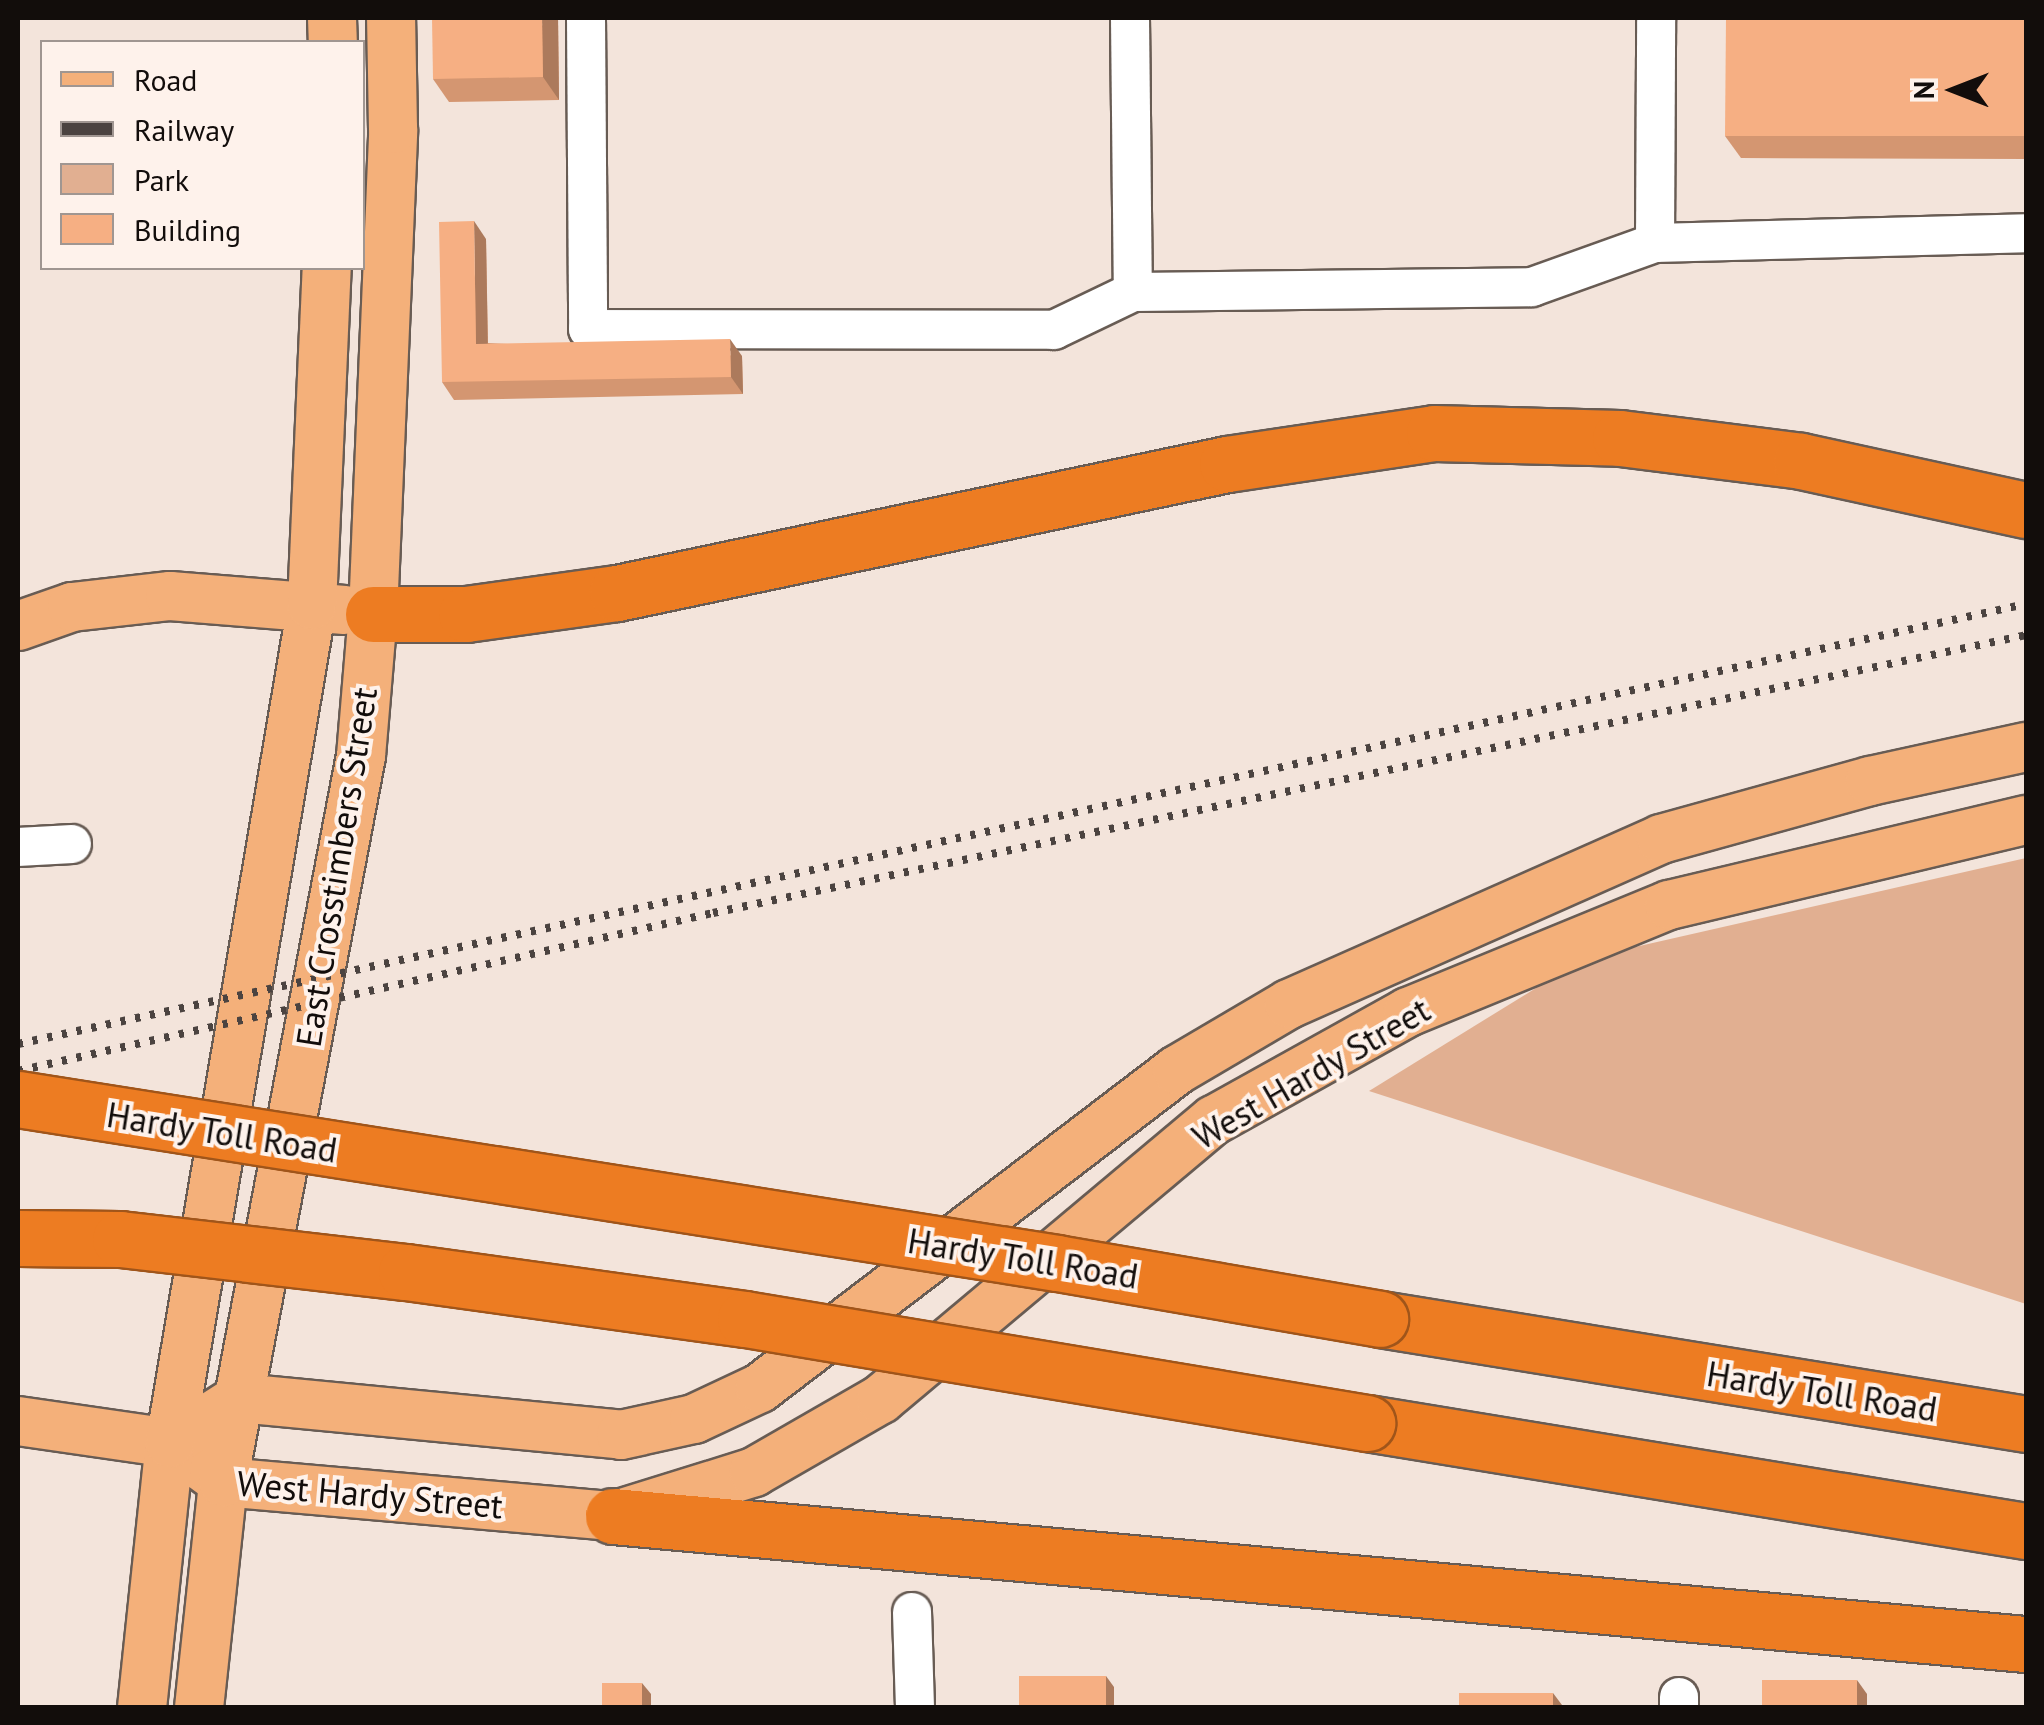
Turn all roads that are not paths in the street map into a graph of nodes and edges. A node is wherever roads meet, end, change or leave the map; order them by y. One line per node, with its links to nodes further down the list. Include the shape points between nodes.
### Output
1 (391, 18): 5 (main road, East Crosstimbers Street)
2 (586, 18): 9 (street, via 588,329 1054,330)
3 (1130, 18): 9 (street)
4 (1656, 18): 7 (street)
5 (378, 127): 12 (main road, East Crosstimbers Street)
6 (2026, 233): 7 (street)
7 (1654, 243): 9 (street, via 1532,287)
8 (327, 270): 11 (main road, East Crosstimbers Street)
9 (1133, 292)
10 (2026, 510): 12 (highway, via 1801,461 1620,438 1434,433 1227,464 618,593 466,614)
11 (312, 605): 12 (main road); 13 (main road, via 170,596 72,607); 23 (main road, East Crosstimbers Street)
12 (373, 614): 20 (main road, East Crosstimbers Street, via 361,756)
13 (18, 626)
14 (2026, 746): 20 (main road, West Hardy Street, via 1870,781 1661,840 1288,1004 1177,1070 760,1388 694,1419 620,1435)
15 (2026, 820): 25 (main road, West Hardy Street, via 1669,905 1408,1012 1214,1120 881,1399 754,1472)
16 (72, 844): 17 (street)
17 (18, 848)
18 (18, 1099): 22 (highway, Hardy Toll Road, bridge, via 1057,1262)
19 (18, 1238): 26 (highway, bridge, via 120,1239 746,1320)
20 (240, 1398): 23 (main road, West Hardy Street); 24 (main road, East Crosstimbers Street)
21 (18, 1421): 23 (main road)
22 (2026, 1424)
23 (170, 1443): 24 (main road, West Hardy Street); 29 (main road, East Crosstimbers Street)
24 (223, 1482): 25 (main road, West Hardy Street); 30 (main road, East Crosstimbers Street)
25 (612, 1516): 28 (highway)
26 (2026, 1531)
27 (912, 1612): 31 (street)
28 (2026, 1644)
29 (142, 1708)
30 (199, 1708)
31 (916, 1708)

